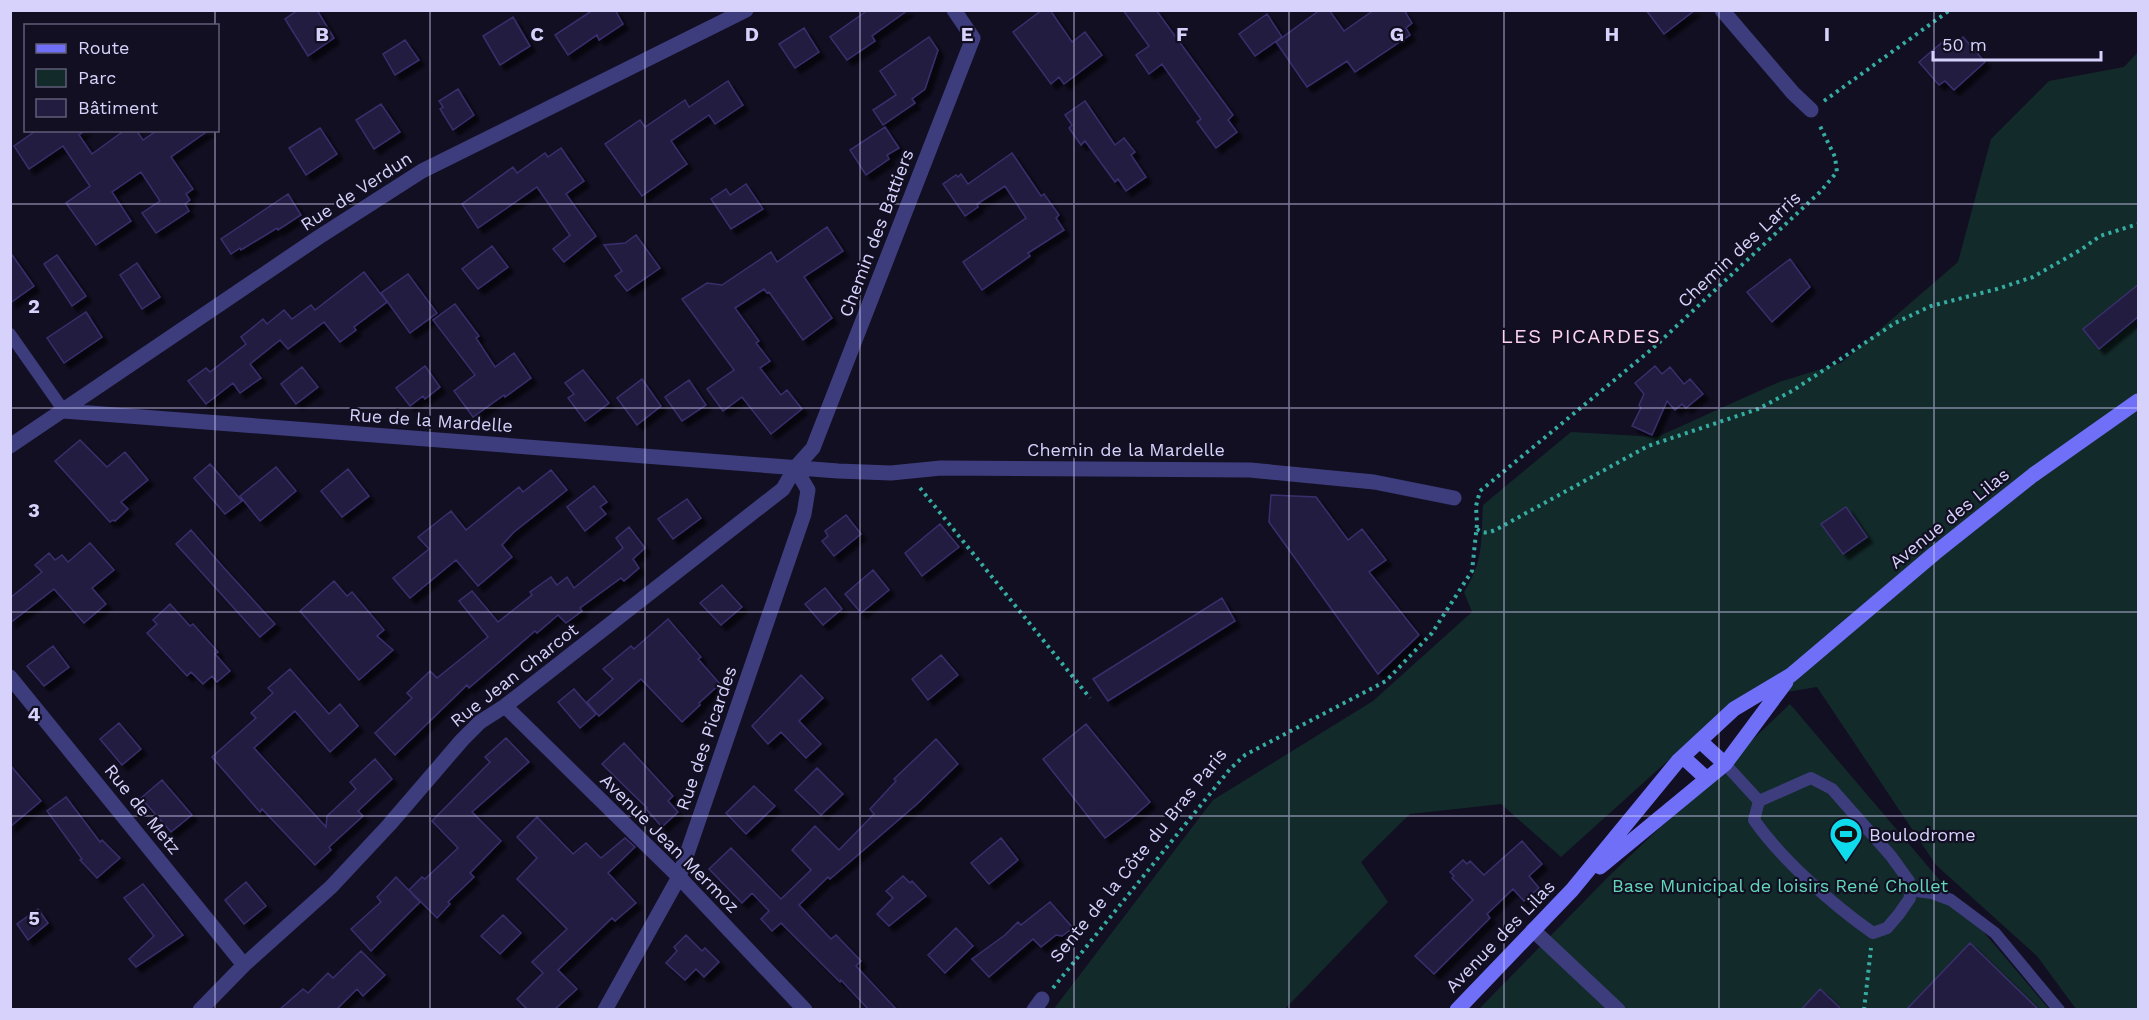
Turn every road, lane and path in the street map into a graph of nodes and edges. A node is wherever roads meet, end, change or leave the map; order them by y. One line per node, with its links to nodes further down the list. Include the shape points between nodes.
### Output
1 (746, 10): 9 (street, Rue de Verdun, via 422,171)
2 (954, 10): 11 (street, Chemin des Battiers, via 973,38 813,448)
3 (1722, 10): 5 (street)
4 (1950, 10): 5 (path)
5 (1812, 110): 14 (path, Chemin des Larris, via 1835,157 1837,172 1653,349 1479,491)
6 (2139, 224): 15 (path, via 2100,236 2032,277 1931,306 1895,323 1758,409 1648,446 1489,533)
7 (10, 334): 9 (lane)
8 (2139, 401): 16 (street, Avenue des Lilas, via 2033,475)
9 (64, 411): 10 (street, Rue de Verdun); 11 (street, Rue de la Mardelle)
10 (10, 446)
11 (795, 468): 12 (street, Chemin de la Mardelle); 19 (street, Rue Jean Charcot, via 783,489); 25 (street, Rue des Picardes, via 808,490 804,514)
12 (907, 471): 13 (street, Chemin de la Mardelle, via 1250,470 1374,482); 18 (path)
13 (1454, 498)
14 (1476, 506): 15 (path, Sente de la Côte du Bras Paris)
15 (1477, 528): 31 (path, Sente de la Côte du Bras Paris, via 1472,571 1432,633 1386,681 1245,755 1230,769)
16 (1791, 675): 20 (street, Avenue des Lilas, via 1734,709); 22 (street, Avenue des Lilas)
17 (10, 677): 30 (street, Rue de Metz)
18 (1090, 698)
19 (505, 706): 25 (street, Avenue Jean Mermoz); 30 (street, Rue Jean Charcot, via 462,740 331,888)
20 (1700, 741): 21 (street, Avenue des Lilas); 22 (street)
21 (1683, 757): 23 (street); 26 (street, Avenue des Lilas)
22 (1725, 764): 23 (street, Avenue des Lilas); 24 (lane)
23 (1707, 779): 26 (street, Avenue des Lilas)
24 (1759, 801): 27 (lane, via 1810,778 1832,789 1891,856 1910,881); 29 (lane, via 1754,820 1767,840 1852,919)
25 (679, 877): 33 (street, Rue des Picardes); 34 (street, Avenue Jean Mermoz)
26 (1572, 890): 28 (street, Avenue des Lilas)
27 (1910, 890): 29 (lane, via 1910,898 1887,928); 38 (lane, via 1951,900 1995,933)
28 (1533, 930): 35 (street, Avenue des Lilas); 36 (street)
29 (1873, 933): 37 (path)
30 (244, 965): 32 (street, Rue Jean Charcot)
31 (1038, 1004)
32 (200, 1010)
33 (604, 1010)
34 (804, 1010)
35 (1457, 1010)
36 (1618, 1010)
37 (1864, 1010)
38 (2059, 1010)

